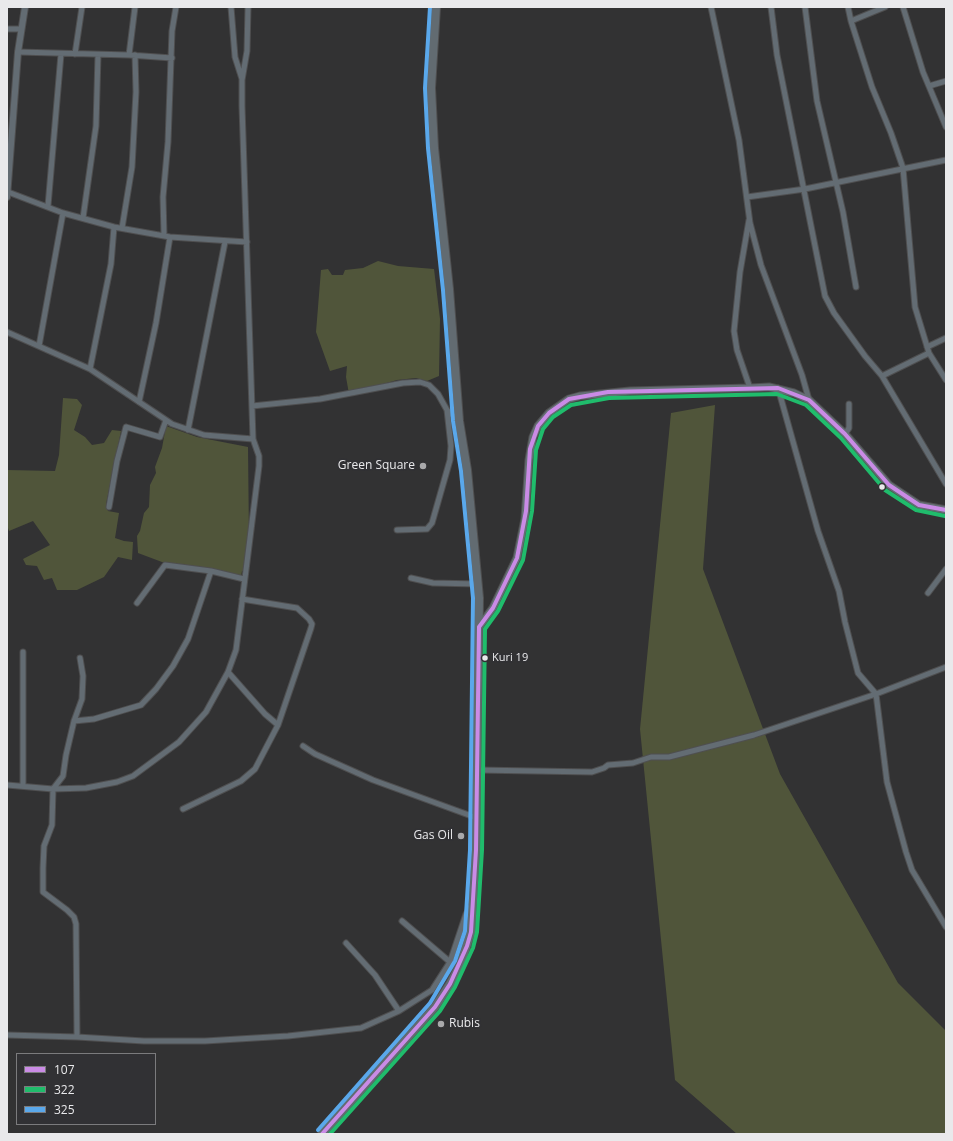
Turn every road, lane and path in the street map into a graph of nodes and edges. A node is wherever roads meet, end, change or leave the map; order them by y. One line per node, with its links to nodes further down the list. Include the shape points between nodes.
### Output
1 (25, 7): 16 (street)
2 (82, 7): 19 (street)
3 (135, 7): 21 (street)
4 (176, 7): 23 (street, via 172,31)
5 (231, 7): 24 (street, via 235,57)
6 (248, 7): 24 (street, via 247,51)
7 (436, 7): 60 (highway, via 432,114)
8 (711, 7): 33 (street, via 736,126)
9 (771, 7): 31 (street, via 779,62)
10 (805, 7): 30 (street, via 817,101)
11 (848, 7): 14 (street)
12 (885, 7): 14 (street)
13 (902, 7): 26 (street)
14 (851, 21): 29 (street, via 872,87)
15 (7, 29): 16 (street)
16 (21, 29): 17 (street)
17 (18, 52): 18 (street); 32 (street)
18 (61, 54): 19 (street); 34 (street)
19 (75, 54): 20 (street)
20 (98, 55): 21 (street); 36 (street, via 96,126)
21 (129, 55): 22 (street)
22 (135, 55): 23 (street); 39 (street, via 132,167)
23 (172, 58): 40 (street, via 163,197)
24 (242, 80): 43 (street)
25 (946, 81): 26 (street)
26 (929, 86): 27 (street)
27 (946, 127)
28 (946, 160): 29 (street)
29 (903, 168): 30 (street); 48 (street, via 915,307)
30 (835, 183): 31 (street); 44 (street, via 843,212)
31 (805, 189): 33 (street); 50 (street, via 826,296 834,313)
32 (7, 194): 34 (street)
33 (747, 197): 37 (street)
34 (48, 206): 35 (street)
35 (63, 213): 36 (street); 47 (street)
36 (83, 218): 38 (street)
37 (750, 218): 52 (street, via 740,272 734,331 737,350); 54 (street, via 761,265)
38 (114, 227): 39 (street); 49 (street, via 111,264)
39 (122, 228): 40 (street)
40 (164, 235): 41 (street)
41 (170, 237): 42 (street); 55 (street)
42 (225, 242): 43 (street); 61 (street)
43 (247, 242): 57 (street)
44 (856, 288)
45 (7, 332): 47 (street)
46 (946, 338): 48 (street)
47 (39, 346): 49 (street)
48 (928, 350): 50 (street); 51 (street)
49 (90, 369): 55 (street)
50 (882, 376): 64 (street)
51 (946, 380)
52 (750, 388): 53 (main road); 76 (main road, via 596,394 569,399 549,413 538,426 530,449 526,511 517,558 493,608)
53 (778, 388): 54 (main road); 81 (street, via 818,531 839,590 858,673)
54 (809, 400): 62 (main road)
55 (139, 402): 59 (street)
56 (849, 404): 62 (street, via 849,428)
57 (252, 406): 58 (street, via 320,399 412,382 429,385 438,394); 63 (street)
58 (447, 410): 60 (street); 67 (street, via 450,460 432,523 427,529)
59 (166, 420): 61 (street); 65 (street, via 160,437 126,427)
60 (459, 421): 72 (highway, via 467,470)
61 (188, 430): 63 (street, via 204,435)
62 (845, 434): 66 (main road, via 889,485 919,505)
63 (253, 439): 71 (street, via 259,456 258,480)
64 (946, 484)
65 (109, 507)
66 (946, 510)
67 (397, 530)
68 (946, 570): 73 (street)
69 (211, 571): 71 (street); 75 (street, via 166,564); 82 (street, via 188,639 173,666 147,700 135,708 115,714)
70 (411, 578): 72 (street, via 433,584)
71 (244, 579): 74 (street)
72 (478, 584): 76 (highway)
73 (928, 592)
74 (242, 600): 80 (street, via 236,650); 83 (street, via 297,608 311,621 302,657)
75 (137, 603)
76 (479, 627): 85 (highway)
77 (23, 652): 87 (street)
78 (80, 658): 82 (street, via 82,693)
79 (946, 667): 81 (street)
80 (228, 672): 83 (street); 88 (street, via 206,712 180,742 146,768 133,776 103,786)
81 (876, 694): 85 (street, via 754,735 669,757 651,757 632,763 608,765 592,772); 93 (street, via 887,782 906,852 912,870)
82 (74, 721): 88 (street, via 63,776)
83 (278, 725): 89 (street, via 249,775)
84 (303, 746): 90 (street, via 314,754 367,777)
85 (477, 770): 90 (highway)
86 (7, 785): 87 (street)
87 (23, 786): 88 (street)
88 (53, 789): 98 (street, via 53,817 44,846 43,888 45,894 74,917 76,924)
89 (183, 809)
90 (477, 818): 91 (highway)
91 (474, 902): 95 (street, via 466,914); 99 (highway, via 467,946 450,984 435,1007)
92 (402, 921): 95 (street)
93 (946, 927)
94 (346, 943): 96 (street, via 375,975)
95 (450, 962): 96 (street, via 432,990)
96 (399, 1011): 98 (street, via 357,1029 288,1036 205,1041)
97 (7, 1035): 98 (street)
98 (76, 1037)
99 (323, 1132)

